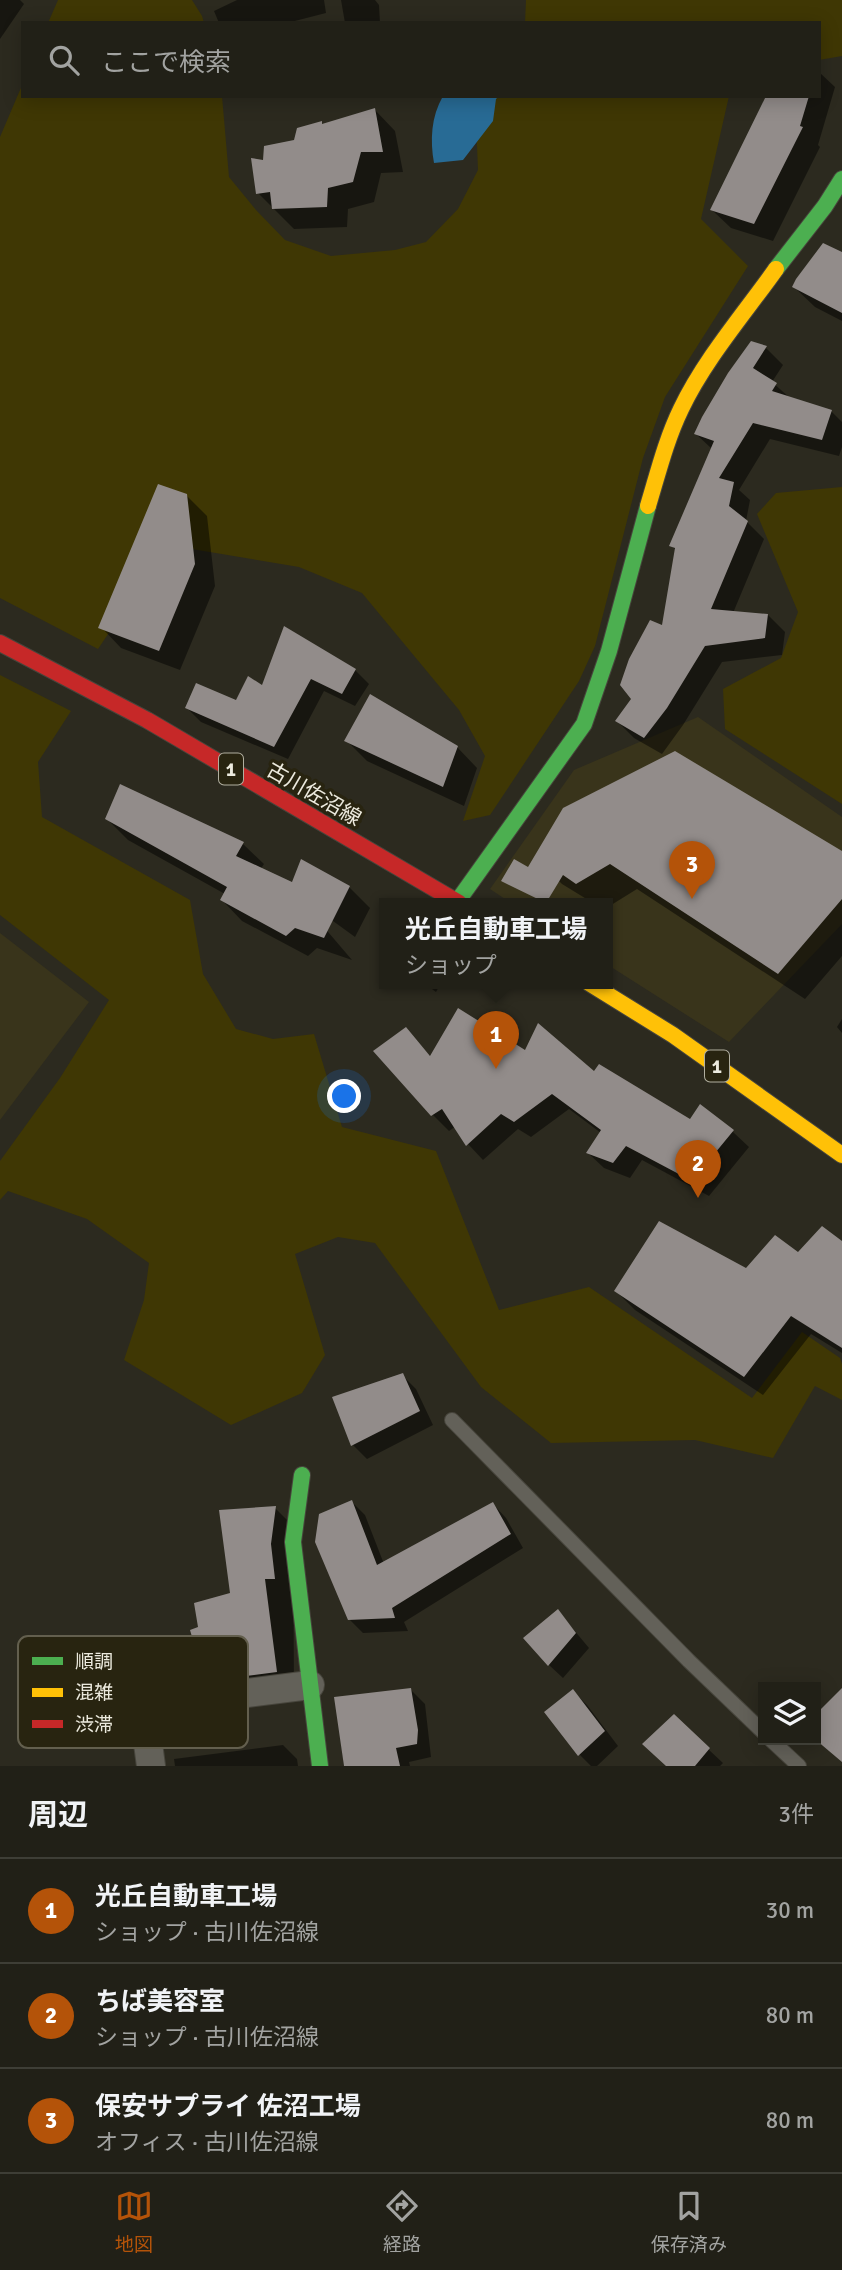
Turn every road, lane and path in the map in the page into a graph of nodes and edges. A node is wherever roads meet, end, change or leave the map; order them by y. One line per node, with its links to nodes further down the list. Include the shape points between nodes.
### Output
1 (842, 179): 4 (street, via 710,361 682,407 667,443 584,724)
2 (0, 643): 3 (street, 古川佐沼線 / 1, via 147,720)
3 (451, 898)
4 (461, 898)
5 (599, 989): 6 (street, 1, via 673,1035)
6 (842, 1155)
7 (452, 1420): 11 (lane)
8 (302, 1475): 9 (street, via 293,1542)
9 (310, 1685): 10 (street); 15 (street)
10 (248, 1693)
11 (758, 1727)
12 (776, 1745): 16 (lane)
13 (148, 1748): 14 (street)
14 (150, 1766)
15 (320, 1766)
16 (799, 1766)

